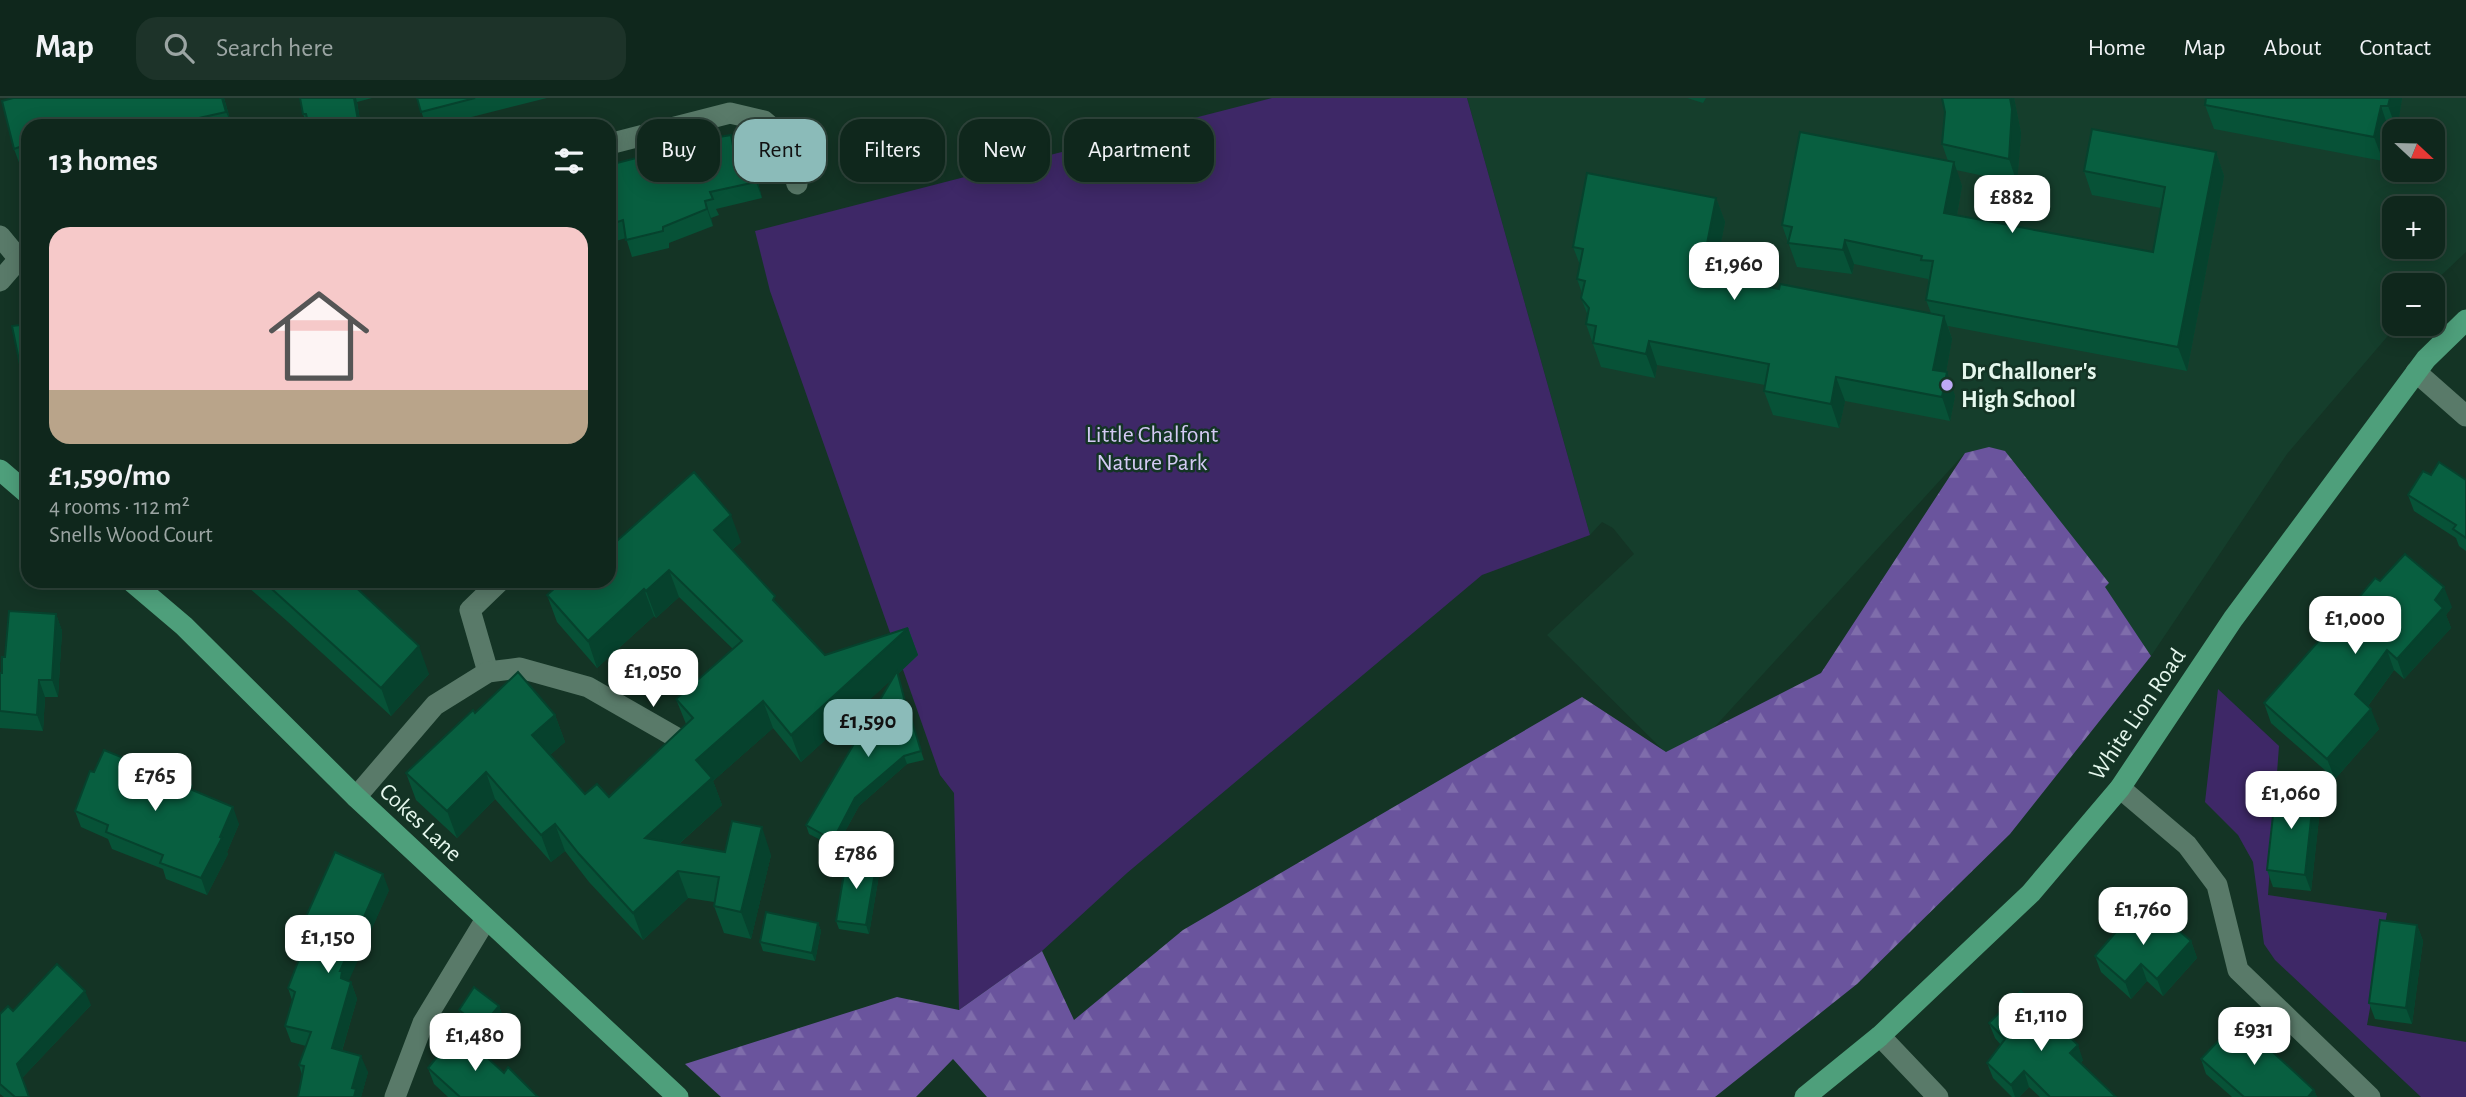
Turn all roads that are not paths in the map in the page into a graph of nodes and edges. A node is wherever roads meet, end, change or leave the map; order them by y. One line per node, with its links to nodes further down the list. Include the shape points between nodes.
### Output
1 (616, 142): 2 (street, via 730,113 764,121 785,139)
2 (797, 184)
3 (0, 236): 4 (street)
4 (21, 254)
5 (21, 260): 6 (street)
6 (0, 281)
7 (2466, 320): 8 (main road, White Lion Road)
8 (2416, 372): 9 (street); 16 (main road, White Lion Road, via 2233,618)
9 (2466, 416)
10 (0, 470): 11 (main road)
11 (21, 488)
12 (139, 588): 17 (main road, Cokes Lane, via 184,626)
13 (493, 588): 14 (street, via 470,610)
14 (488, 672): 15 (street, via 520,668 588,687); 17 (street, via 435,705)
15 (677, 738)
16 (2120, 788): 19 (main road, White Lion Road, via 2031,893); 24 (street, via 2187,845 2217,885 2238,970)
17 (356, 797): 18 (main road, Cokes Lane)
18 (486, 919): 20 (street, via 423,1023); 21 (main road, Cokes Lane)
19 (1880, 1036): 22 (main road, White Lion Road); 23 (street)
20 (395, 1097)
21 (678, 1097)
22 (1805, 1097)
23 (1938, 1097)
24 (2370, 1097)

